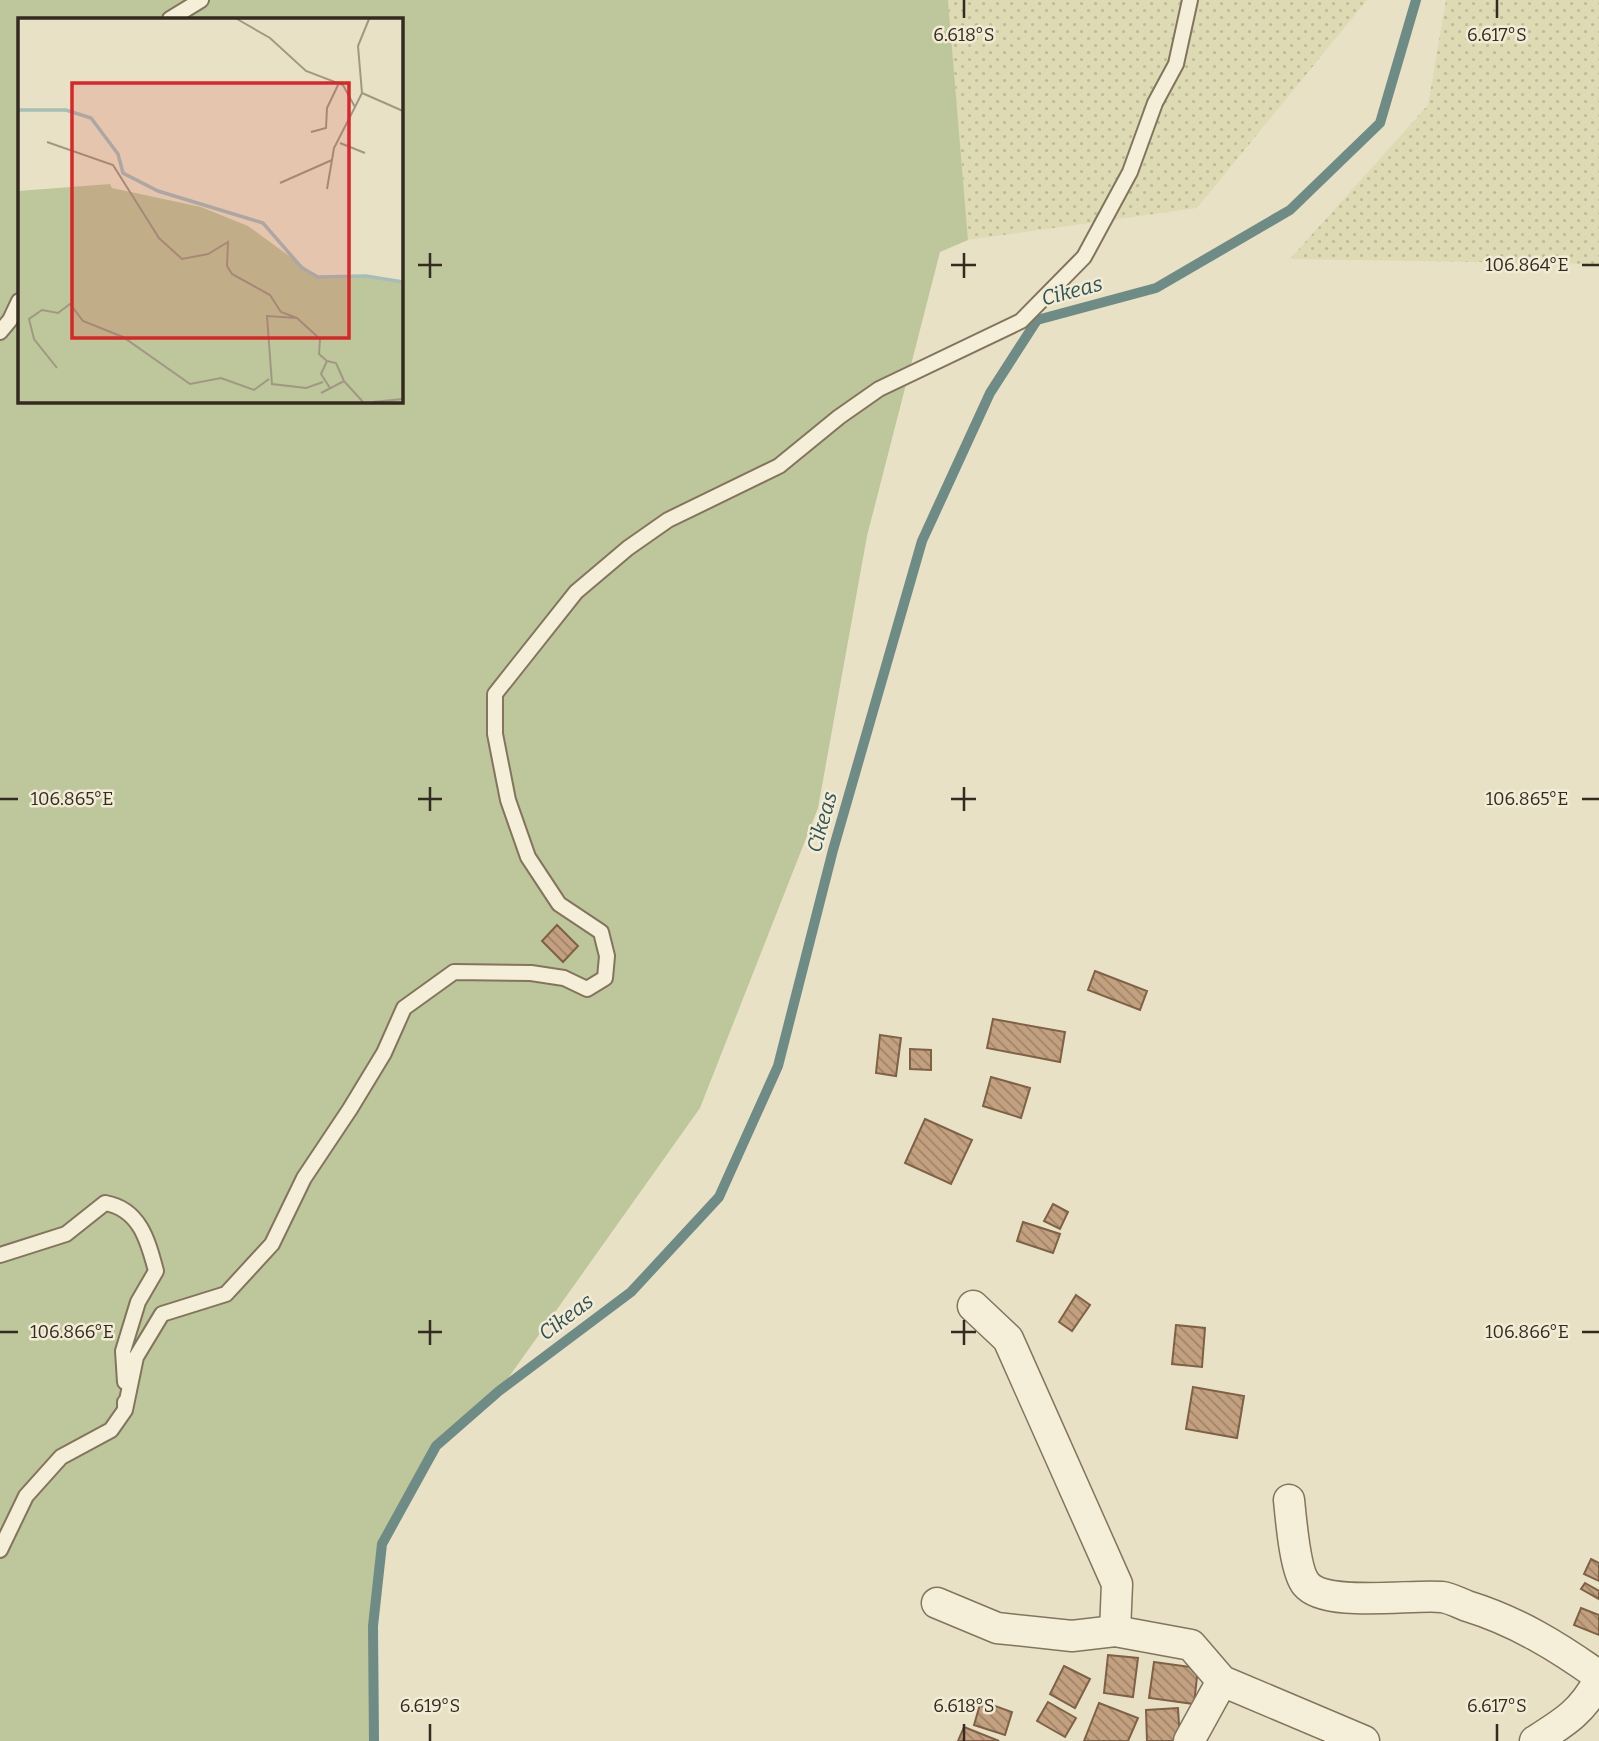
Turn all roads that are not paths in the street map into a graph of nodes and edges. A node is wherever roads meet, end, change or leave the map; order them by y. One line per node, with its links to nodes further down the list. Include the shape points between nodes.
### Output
1 (201, 0): 3 (lane)
2 (1190, 0): 8 (lane, via 1176,64 1155,103 1129,172 1084,257 1021,321 879,389 779,466 667,520 576,592 512,670 495,694 495,734 508,800 528,857 559,904 601,932 607,956 605,978 587,989 564,978 531,973 454,972 404,1008 384,1053 304,1178 272,1244 226,1294 162,1314 136,1357)
3 (172, 18)
4 (18, 303): 5 (lane)
5 (0, 332)
6 (0, 1255): 8 (lane, via 66,1234 105,1203 118,1205 138,1222 148,1239 156,1272 138,1302 123,1351)
7 (973, 1306): 12 (street, via 1008,1339 1117,1584)
8 (125, 1410): 10 (lane, via 111,1430 61,1457 26,1496)
9 (1289, 1500): 13 (street, via 1299,1570 1306,1584 1318,1593 1363,1598 1443,1597 1529,1630)
10 (0, 1550)
11 (937, 1603): 12 (street, via 997,1628 1072,1636)
12 (1115, 1631): 14 (street, via 1191,1645)
13 (1599, 1678): 17 (street, via 1588,1702)
14 (1222, 1681): 15 (street); 16 (street)
15 (1189, 1741)
16 (1364, 1741)
17 (1535, 1741)

